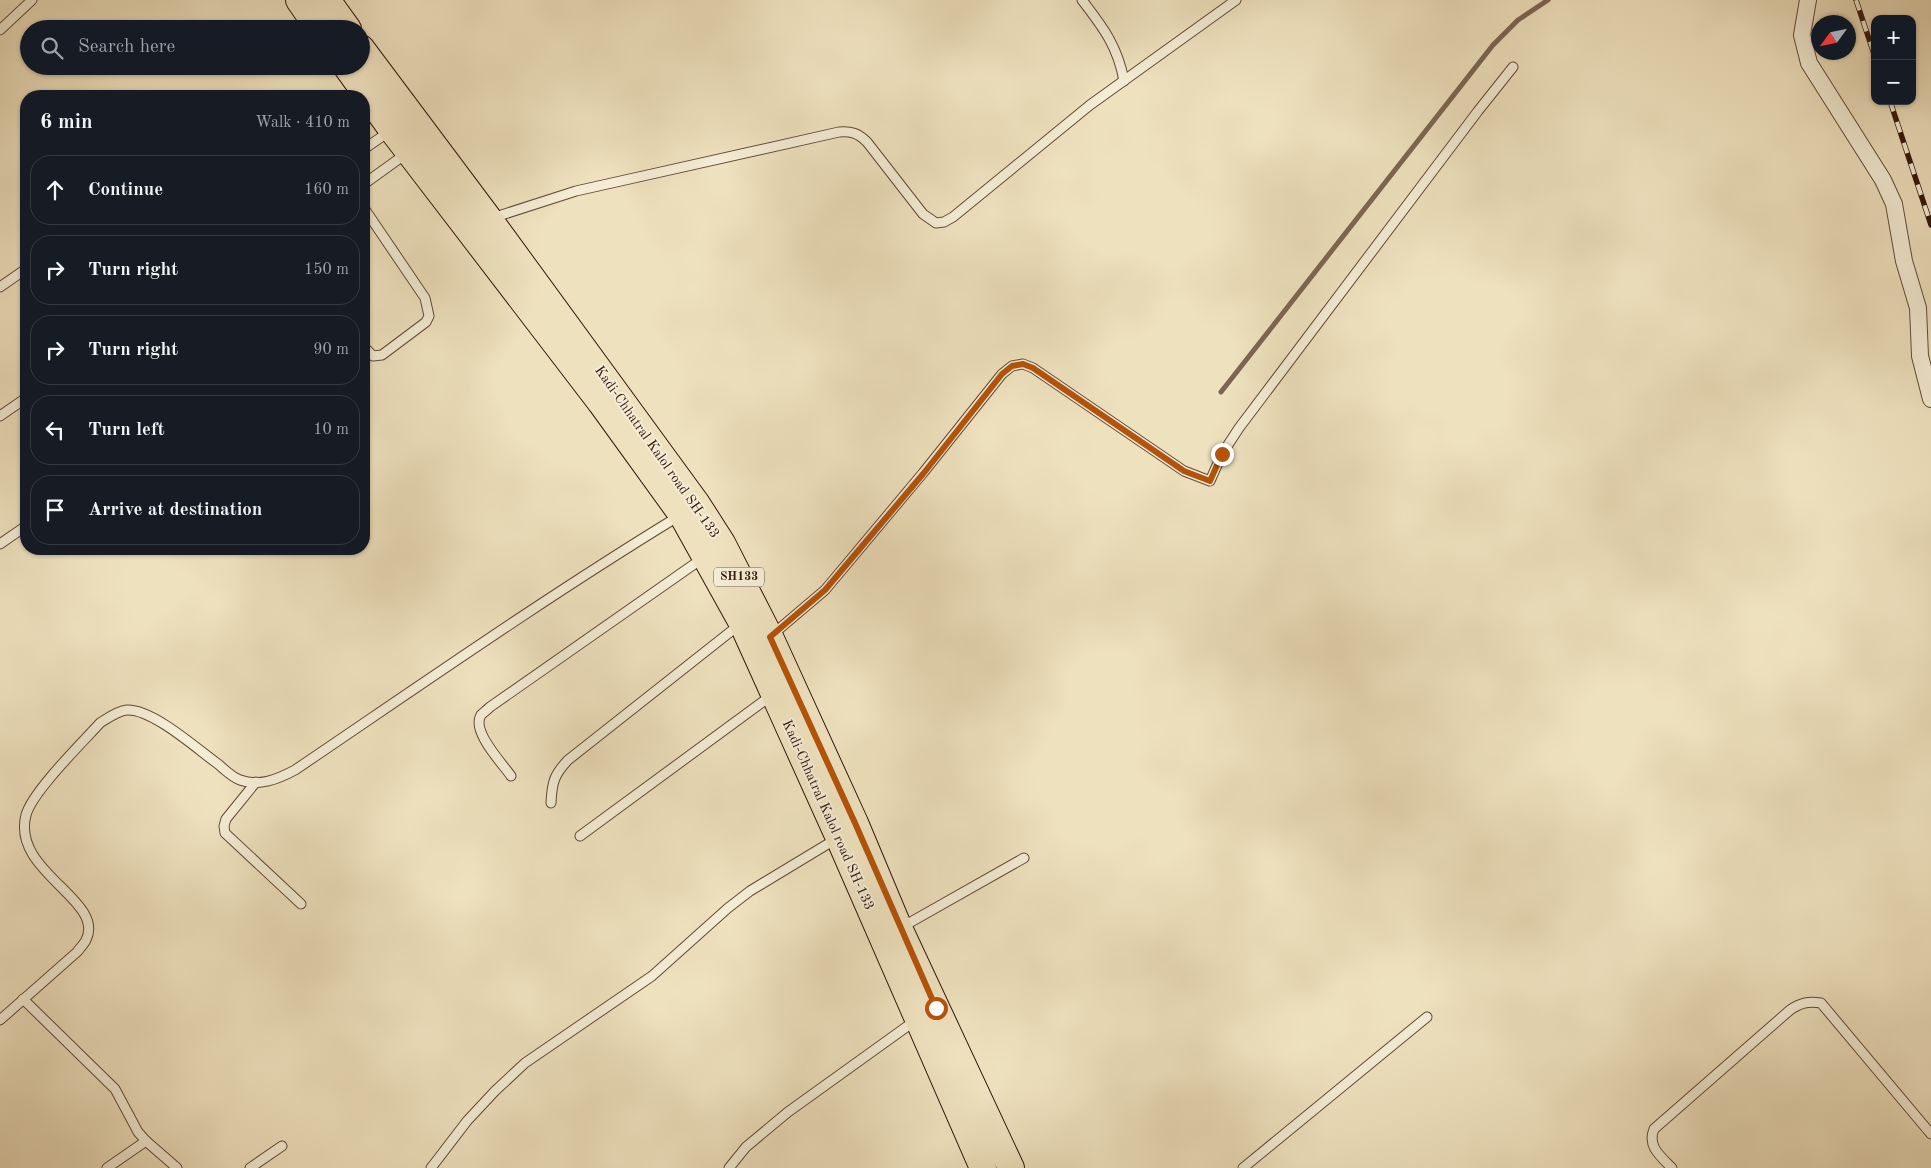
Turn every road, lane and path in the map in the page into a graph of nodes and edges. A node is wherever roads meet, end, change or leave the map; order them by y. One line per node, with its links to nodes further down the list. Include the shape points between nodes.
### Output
1 (32, 0): 9 (lane)
2 (299, 0): 7 (main road)
3 (327, 0): 8 (main road)
4 (1082, 0): 13 (lane, via 1110,40)
5 (1236, 0): 13 (lane)
6 (1808, 0): 25 (street, via 1802,35 1809,63 1883,180 1894,204 1904,261 1918,308 1920,356)
7 (313, 20)
8 (341, 20)
9 (0, 30)
10 (370, 60): 21 (main road, Kadi-Chhatral Kalol road SH-133 / SH133)
11 (1513, 67): 33 (lane, via 1239,428 1210,481 1184,471 1033,368 1023,364 1012,366 987,391 923,474 825,590)
12 (352, 75): 14 (main road, Kadi-Chhatral Kalol road SH-133 / SH133)
13 (1124, 81): 21 (lane, via 953,217 936,224 923,214 867,142 848,131 576,190)
14 (363, 90)
15 (370, 99): 16 (main road, Kadi-Chhatral Kalol road SH-133 / SH133)
16 (392, 130): 17 (lane); 18 (main road, Kadi-Chhatral Kalol road SH-133 / SH133)
17 (370, 146)
18 (409, 152): 19 (lane); 28 (main road, Kadi-Chhatral Kalol road SH-133 / SH133, via 601,403)
19 (370, 180)
20 (370, 217): 24 (lane, via 425,298 429,316 426,322 382,355)
21 (489, 219): 32 (main road, Kadi-Chhatral Kalol road SH-133 / SH133, via 697,504 722,543)
22 (20, 274): 23 (lane)
23 (0, 287)
24 (370, 353)
25 (1931, 399)
26 (20, 402): 27 (lane)
27 (0, 416)
28 (682, 515): 31 (main road, Kadi-Chhatral Kalol road SH-133 / SH133); 36 (lane, via 507,626 295,770 274,780)
29 (20, 530): 30 (lane)
30 (0, 544)
31 (706, 556): 32 (main road, Kadi-Chhatral Kalol road SH-133 / SH133); 35 (lane, via 480,716 478,725 482,736)
32 (750, 618): 33 (main road, Kadi-Chhatral Kalol road SH-133 / SH133); 34 (main road, Kadi-Chhatral Kalol road SH-133 / SH133); 37 (lane, via 568,760 556,773 551,785)
33 (770, 637): 42 (main road, Kadi-Chhatral Kalol road SH-133 / SH133)
34 (774, 694): 38 (lane); 39 (main road, Kadi-Chhatral Kalol road SH-133 / SH133)
35 (511, 776)
36 (256, 782): 41 (lane, via 226,819 225,833); 43 (lane, via 239,780 144,713 126,710 100,723 33,799 26,816 25,835 30,851 81,907 89,931 77,952)
37 (551, 803)
38 (580, 836)
39 (839, 838): 45 (main road, Kadi-Chhatral Kalol road SH-133 / SH133); 53 (lane, via 750,891 652,976 525,1063 467,1121)
40 (1024, 858): 42 (lane)
41 (301, 904)
42 (899, 928): 56 (main road, Kadi-Chhatral Kalol road SH-133 / SH133)
43 (23, 999): 46 (lane); 48 (lane, via 115,1089)
44 (1427, 1018): 57 (lane)
45 (918, 1019): 54 (lane, via 788,1112 746,1147); 55 (main road, Kadi-Chhatral Kalol road SH-133 / SH133)
46 (0, 1020)
47 (1931, 1134): 58 (lane, via 1821,1003 1812,1001 1790,1010 1654,1129 1653,1143)
48 (146, 1141): 50 (lane); 51 (lane)
49 (282, 1146): 52 (lane)
50 (107, 1168)
51 (178, 1168)
52 (250, 1168)
53 (432, 1168)
54 (729, 1168)
55 (983, 1168)
56 (1011, 1168)
57 (1243, 1168)
58 (1672, 1168)

